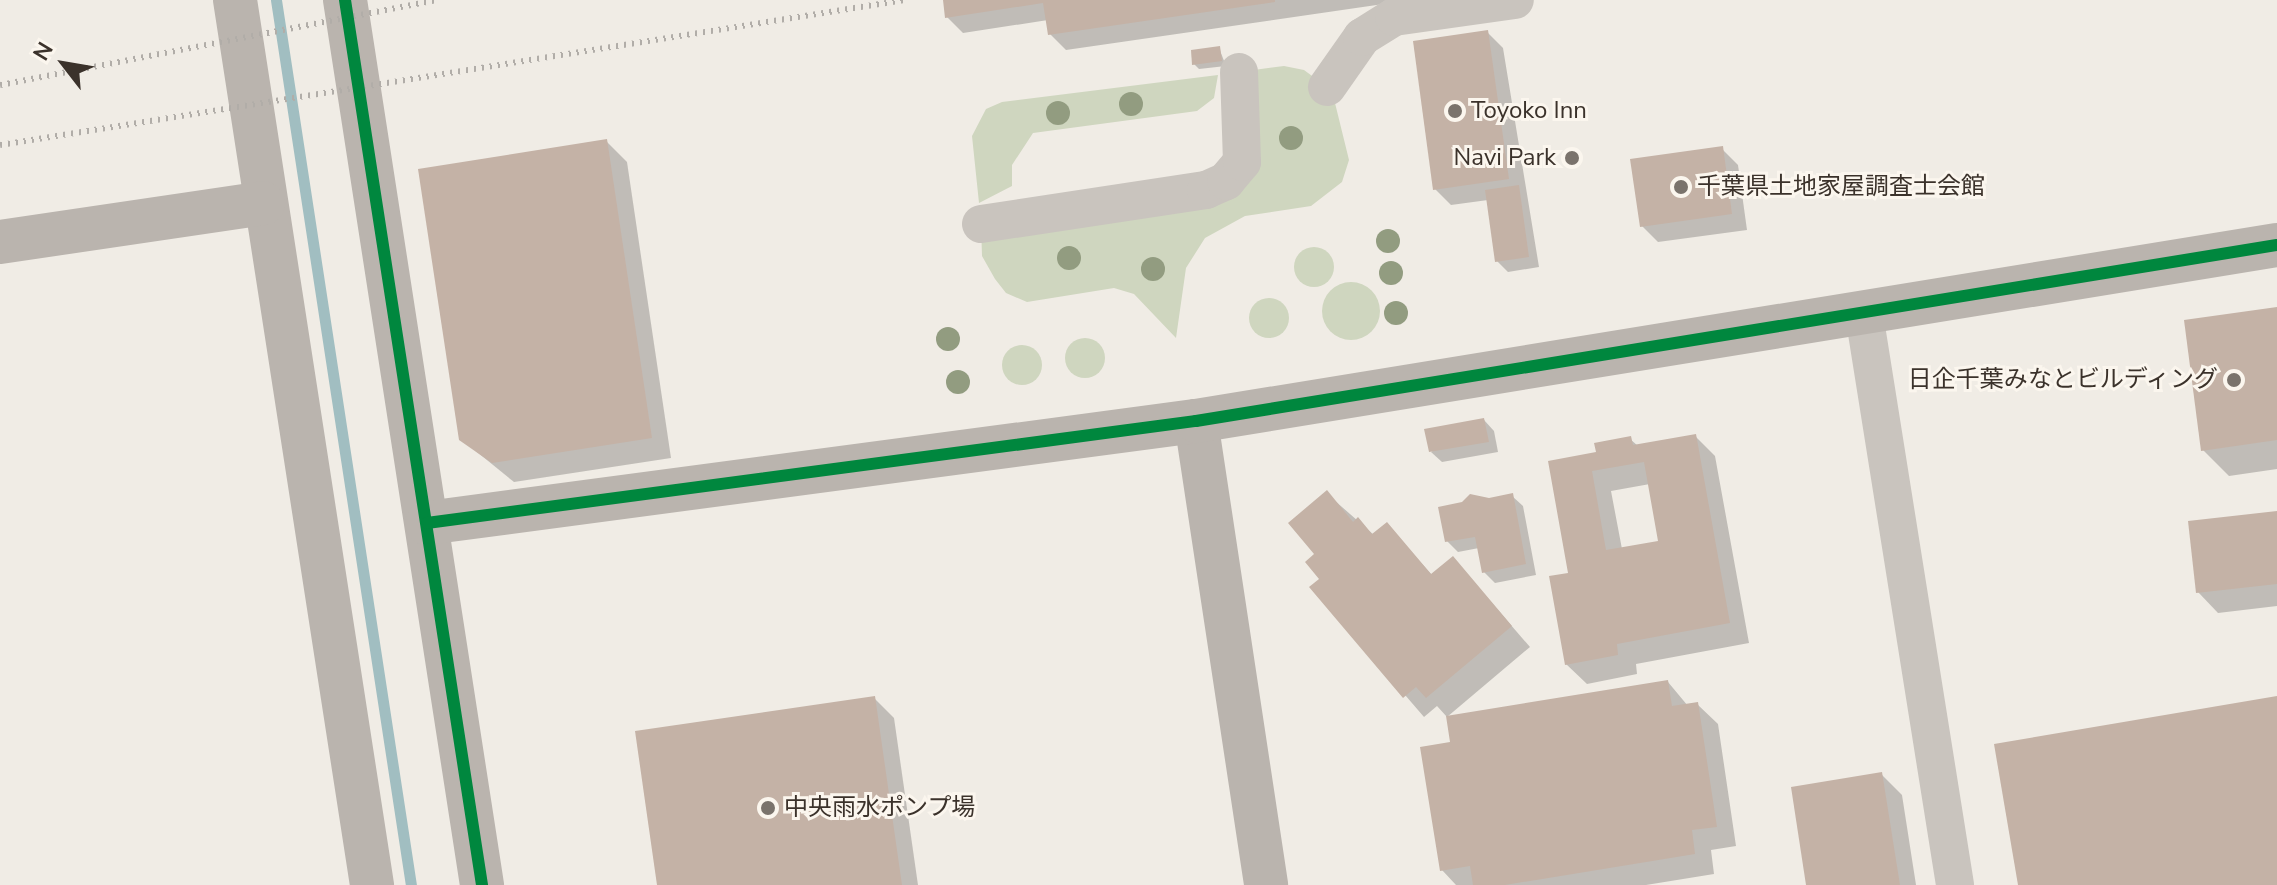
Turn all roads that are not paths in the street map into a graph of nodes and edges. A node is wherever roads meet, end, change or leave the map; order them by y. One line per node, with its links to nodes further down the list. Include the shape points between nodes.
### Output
1 (235, 0): 6 (street)
2 (345, 0): 12 (street)
3 (1515, 0): 5 (street, via 1394,17 1362,37)
4 (1239, 72): 7 (street, via 1242,162 1226,181 1206,190)
5 (1327, 87)
6 (263, 203): 8 (street); 13 (street)
7 (981, 224)
8 (0, 242)
9 (2277, 245): 10 (street)
10 (1864, 314): 11 (street); 16 (street)
11 (1196, 421): 12 (street); 15 (street)
12 (427, 523): 14 (street)
13 (372, 885)
14 (482, 885)
15 (1266, 885)
16 (1955, 885)

